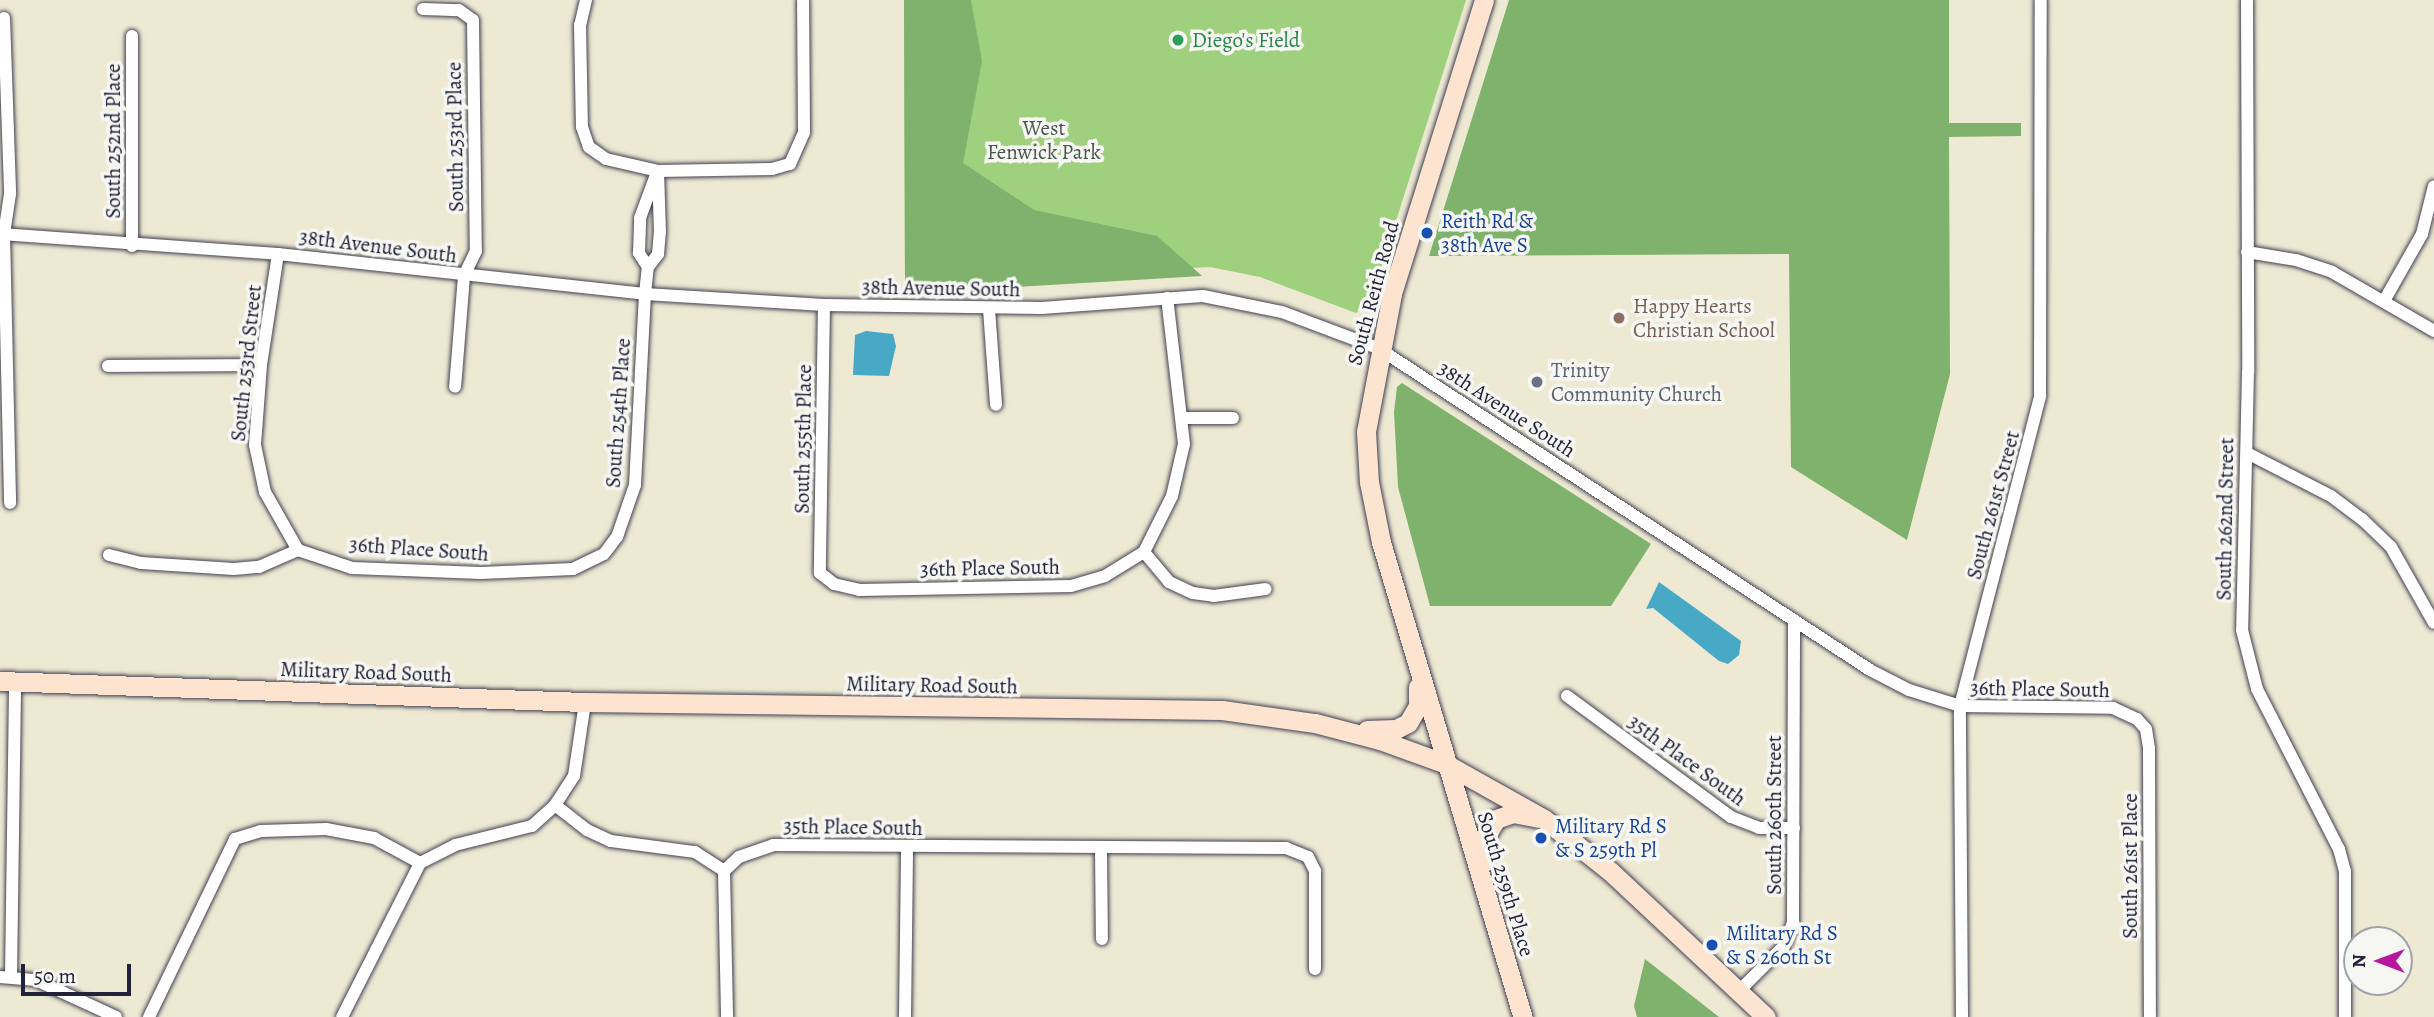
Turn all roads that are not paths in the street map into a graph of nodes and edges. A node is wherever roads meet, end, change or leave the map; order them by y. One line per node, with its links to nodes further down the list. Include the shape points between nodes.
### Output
1 (586, 0): 9 (street, via 580,37 582,127 589,147 606,159)
2 (803, 0): 9 (street, via 804,132 790,164 772,169)
3 (1484, 0): 23 (main road, South Reith Road)
4 (2041, 0): 44 (street, South 261st Street, via 2040,396)
5 (2247, 0): 13 (street, South 262nd Street)
6 (423, 9): 16 (street, South 253rd Place, via 459,10 473,20 476,251)
7 (4, 18): 11 (street, via 10,194)
8 (132, 36): 12 (street, South 252nd Place)
9 (658, 171): 15 (street, South 254th Place, via 662,196 658,254); 15 (street, South 254th Place, via 640,218 639,253)
10 (2434, 186): 19 (street, via 2422,234)
11 (2, 234): 12 (street, 38th Avenue South); 31 (street)
12 (132, 246): 14 (street, 38th Avenue South)
13 (2247, 252): 19 (street, via 2310,263); 30 (street, South 262nd Street)
14 (278, 254): 16 (street, 38th Avenue South); 24 (street, South 253rd Street)
15 (648, 267): 17 (street, South 254th Place)
16 (464, 276): 17 (street, 38th Avenue South); 26 (street, South 253rd Place)
17 (645, 294): 20 (street, 38th Avenue South); 34 (street, South 254th Place, via 635,485 617,537)
18 (1167, 298): 21 (street, 38th Avenue South); 23 (street, 38th Avenue South, via 1232,299 1282,312); 28 (street)
19 (2384, 301): 22 (street)
20 (824, 305): 21 (street, 38th Avenue South); 36 (street, South 255th Place)
21 (989, 309): 27 (street)
22 (2434, 331)
23 (1378, 348): 38 (street, 38th Avenue South); 40 (main road, South Reith Road, via 1366,432 1369,482 1381,542)
24 (261, 365): 25 (street); 32 (street, South 253rd Street, via 257,467 265,492)
25 (108, 366)
26 (455, 387)
27 (996, 404)
28 (1183, 418): 29 (street); 33 (street, via 1180,473)
29 (1234, 418)
30 (2247, 453): 39 (street, via 2331,496 2362,519 2391,547); 69 (street, South 262nd Street, via 2242,630 2257,688 2339,849 2345,871)
31 (10, 503)
32 (298, 550): 34 (street, 36th Place South, via 352,568 481,573 573,569); 35 (street, via 259,567 234,569 141,563)
33 (1144, 552): 36 (street, 36th Place South, via 1105,576 1071,586 859,590 834,584); 37 (street, via 1169,582 1193,593 1214,596)
34 (604, 554)
35 (109, 555)
36 (820, 573)
37 (1266, 589)
38 (1794, 620): 44 (street, 36th Place South, via 1870,670 1909,690); 50 (street, South 260th Street)
39 (2434, 623)
40 (1416, 661): 46 (main road, via 1418,706 1408,723 1381,731); 47 (main road, South Reith Road)
41 (8, 682): 43 (main road, Military Road South); 58 (street)
42 (1567, 696): 50 (street, 35th Place South, via 1731,817 1759,828)
43 (584, 702): 46 (main road, Military Road South, via 1222,710); 48 (street, via 575,776)
44 (1960, 706): 45 (street, 36th Place South, via 2113,708); 67 (street, South 261st Street)
45 (2137, 719): 68 (street, South 261st Place, via 2146,729 2149,749)
46 (1346, 730): 47 (main road, Military Road South)
47 (1446, 764): 49 (main road, Military Road South); 55 (main road, South 259th Place)
48 (555, 805): 53 (street, via 533,826 455,845); 54 (street, via 587,830 611,841 695,852)
49 (1544, 818): 55 (main road, via 1506,815 1485,832 1482,851); 59 (main road, Military Road South, via 1611,872)
50 (1794, 828): 59 (street, South 260th Street, via 1789,935 1784,946)
51 (907, 847): 52 (street, 35th Place South); 54 (street, 35th Place South, via 773,845 739,857); 64 (street)
52 (1101, 850): 56 (street); 57 (street, 35th Place South, via 1286,848 1308,857 1317,888)
53 (420, 863): 61 (street, via 374,838 338,830 274,830 235,839); 62 (street)
54 (724, 871): 63 (street)
55 (1491, 913): 65 (main road, South 259th Place)
56 (1102, 939)
57 (1315, 969)
58 (5, 977): 60 (street, via 36,980)
59 (1739, 991): 66 (main road, Military Road South)
60 (116, 1017)
61 (149, 1017)
62 (342, 1017)
63 (727, 1017)
64 (905, 1017)
65 (1523, 1017)
66 (1766, 1017)
67 (1962, 1017)
68 (2150, 1017)
69 (2345, 1017)

